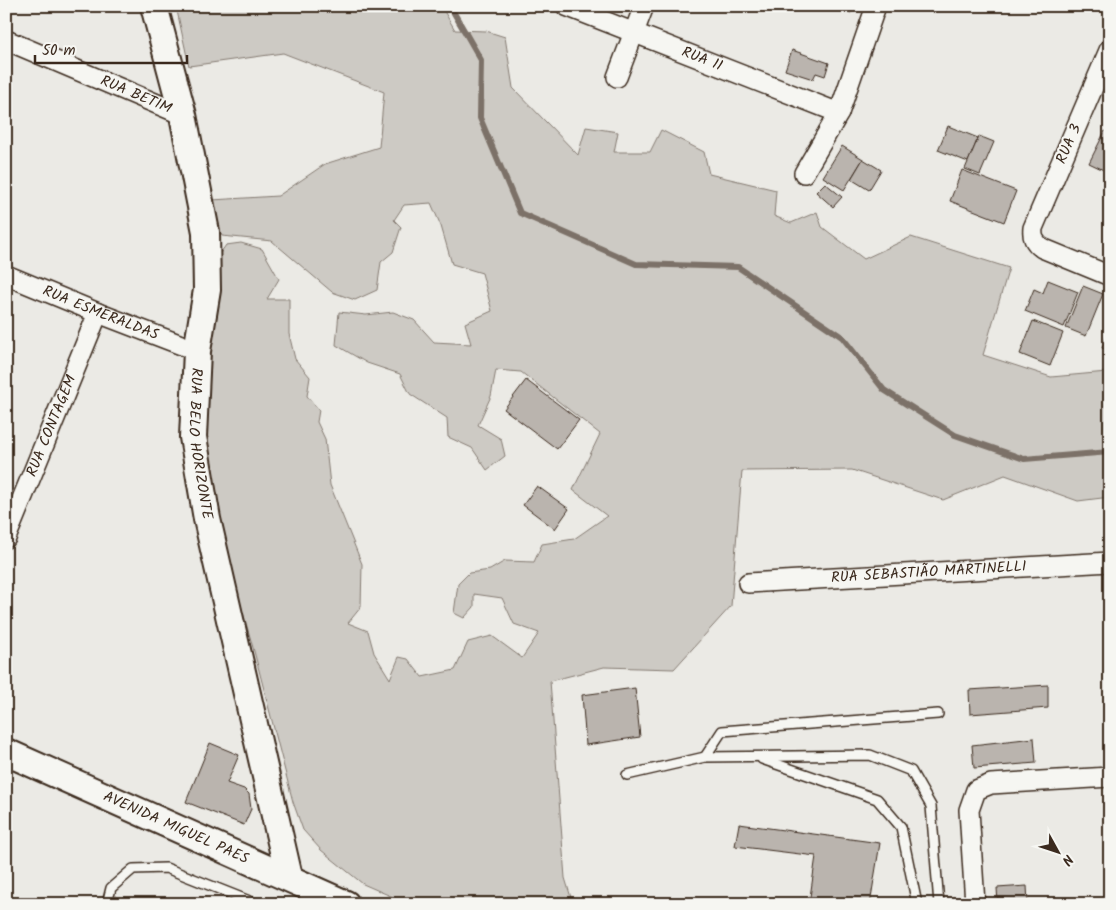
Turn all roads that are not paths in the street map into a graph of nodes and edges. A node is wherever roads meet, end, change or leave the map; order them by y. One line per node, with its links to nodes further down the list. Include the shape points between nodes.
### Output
1 (154, 6): 10 (street, RUA BELO HORIZONTE)
2 (566, 6): 5 (street, RUA 11)
3 (644, 6): 5 (street)
4 (876, 6): 9 (street)
5 (635, 34): 8 (street); 9 (street, RUA 11)
6 (6, 40): 10 (street, RUA BETIM)
7 (1110, 48): 13 (street, RUA 3, via 1034,228 1034,240 1042,248)
8 (617, 77)
9 (839, 113): 11 (street)
10 (183, 115): 15 (street, RUA BELO HORIZONTE, via 206,232 207,290)
11 (804, 173)
12 (6, 275): 14 (street, RUA ESMERALDAS)
13 (1110, 276)
14 (98, 313): 15 (street, RUA ESMERALDAS); 16 (street, RUA CONTAGEM)
15 (197, 351): 26 (street, RUA BELO HORIZONTE, via 194,446 207,519)
16 (12, 509): 17 (street, RUA CONTAGEM)
17 (6, 538)
18 (1110, 562): 19 (street, RUA SEBASTIÃO MARTINELLI)
19 (748, 582)
20 (938, 714): 22 (lane, via 722,731)
21 (6, 752): 26 (street, AVENIDA MIGUEL PAES)
22 (705, 756): 23 (lane); 24 (lane)
23 (755, 756): 30 (lane, via 877,800 901,827); 31 (lane, via 870,755 911,771 930,806)
24 (627, 775)
25 (1110, 777): 32 (street, via 991,784 976,790 969,810)
26 (289, 877): 29 (street, AVENIDA MIGUEL PAES)
27 (107, 904): 28 (lane, via 111,888 133,869 166,868)
28 (256, 904)
29 (346, 904)
30 (917, 904)
31 (939, 904)
32 (975, 904)

